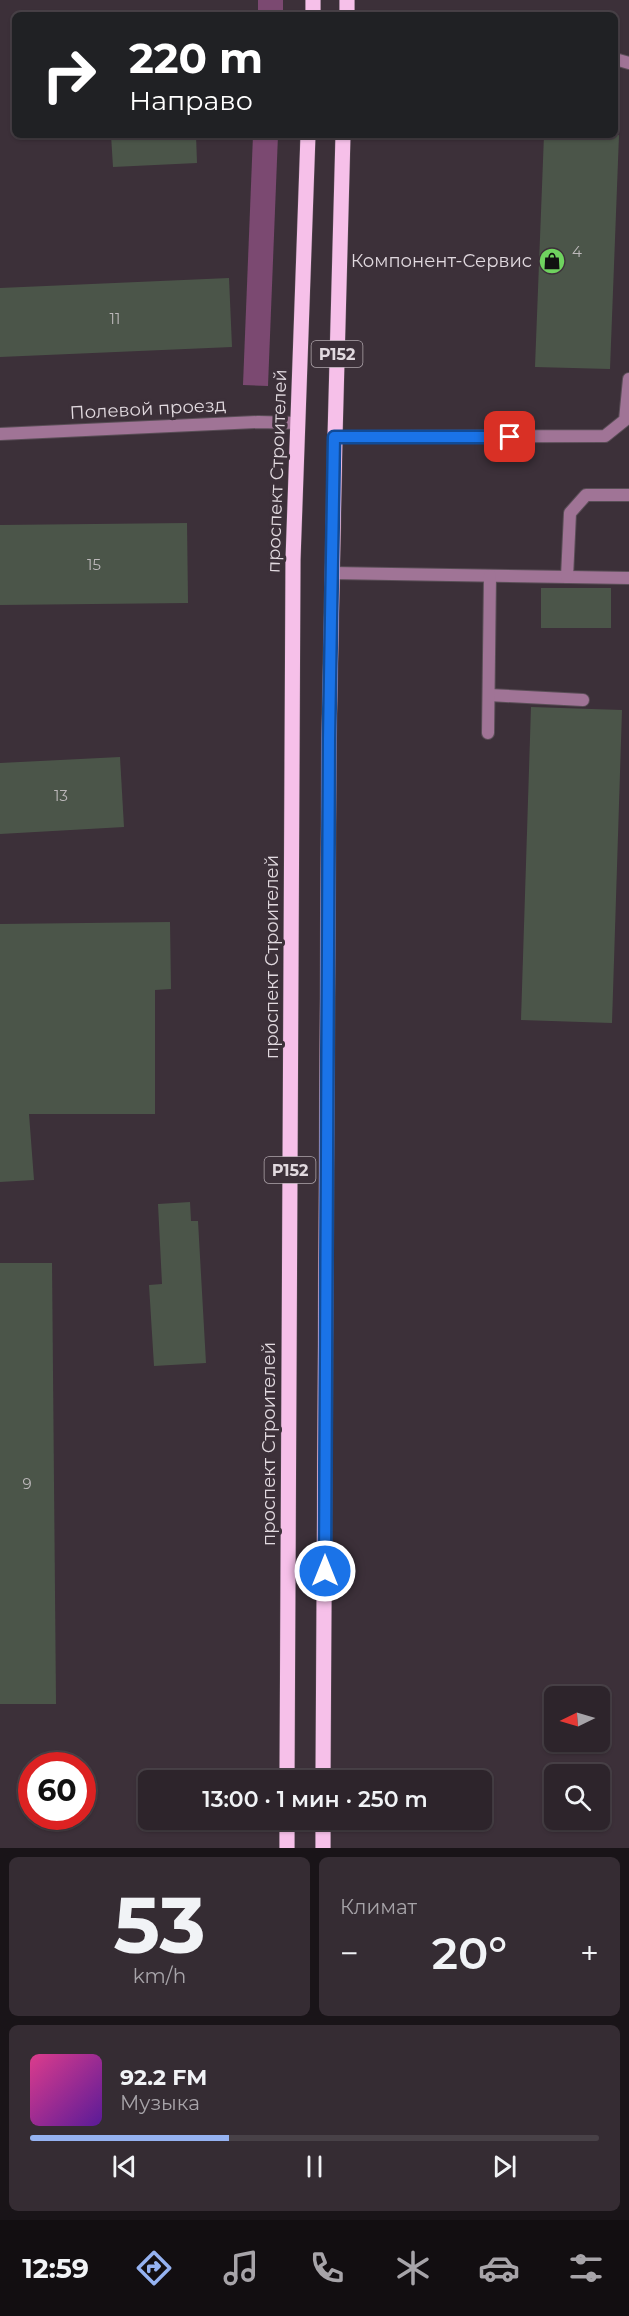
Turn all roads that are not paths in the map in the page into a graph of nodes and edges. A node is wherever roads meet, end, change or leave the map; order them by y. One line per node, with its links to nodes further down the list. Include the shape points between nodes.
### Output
1 (308, 138): 4 (main road, проспект Строителей / Р152)
2 (343, 138): 6 (main road, Р152)
3 (629, 379): 6 (street, via 625,420 605,436)
4 (298, 423): 5 (street, Полевой проезд); 15 (main road, проспект Строителей / Р152, via 293,560)
5 (0, 434)
6 (334, 437): 8 (main road, Р152)
7 (629, 495): 10 (street, via 586,495 570,513)
8 (332, 573): 9 (street); 16 (main road, Р152)
9 (490, 576): 10 (street); 12 (street)
10 (567, 577): 11 (street)
11 (629, 578)
12 (489, 695): 13 (street); 14 (street)
13 (583, 700)
14 (488, 733)
15 (287, 1770)
16 (323, 1770)
17 (287, 1830): 19 (main road)
18 (323, 1830): 20 (main road)
19 (286, 1848)
20 (323, 1848)

